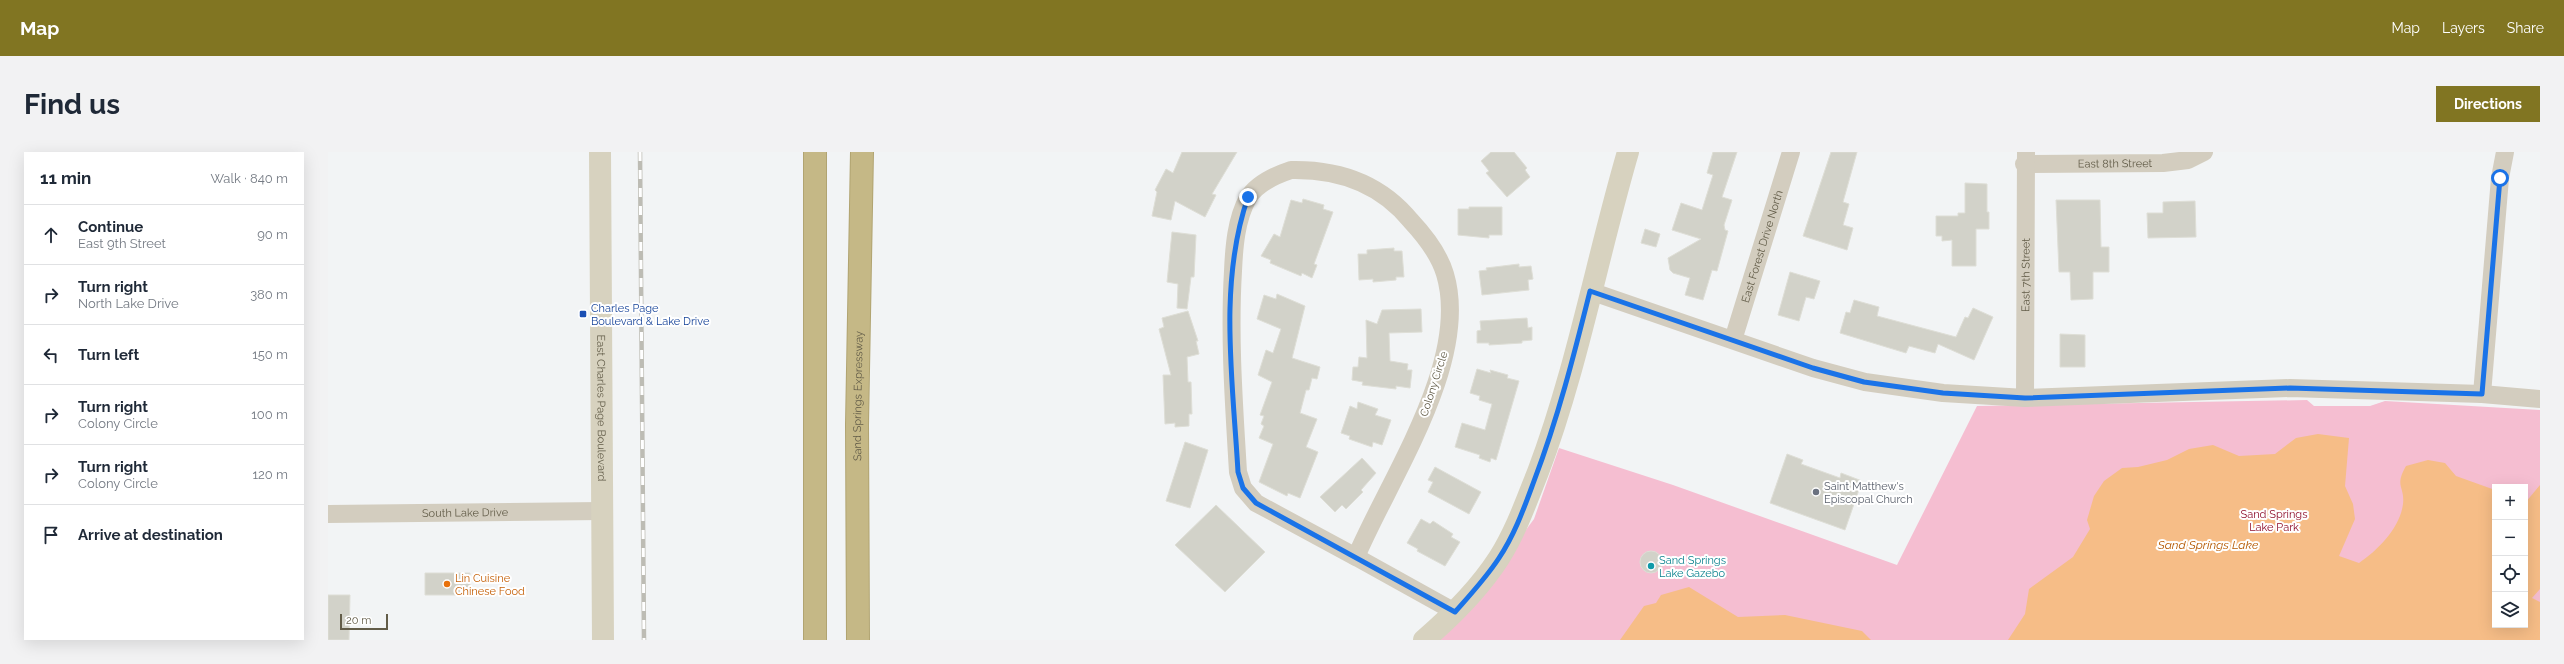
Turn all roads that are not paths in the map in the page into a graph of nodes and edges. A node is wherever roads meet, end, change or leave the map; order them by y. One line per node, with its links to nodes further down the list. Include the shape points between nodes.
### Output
1 (600, 152): 14 (street, East Charles Page Boulevard)
2 (816, 152): 19 (highway)
3 (862, 152): 20 (highway, Sand Springs Expressway)
4 (1628, 152): 9 (street)
5 (1791, 152): 10 (street, East Forest Drive North)
6 (2204, 152): 8 (street, East 8th Street, via 2188,160 2163,163)
7 (2505, 152): 11 (street, via 2500,178)
8 (2025, 158): 12 (street, East 7th Street)
9 (1590, 291): 10 (street); 17 (street, via 1565,391 1517,526 1499,558 1478,587)
10 (1733, 340): 12 (street, via 1813,368 1864,382 1943,393)
11 (2482, 394): 12 (street, via 2290,388); 13 (street)
12 (2025, 398)
13 (2540, 399)
14 (602, 511): 15 (street, South Lake Drive); 18 (street, East Charles Page Boulevard)
15 (328, 514)
16 (1356, 557): 16 (street, Colony Circle, via 1415,439 1433,394 1444,359 1448,332 1449,305 1445,274 1427,238 1388,196 1368,184 1337,175 1291,170 1270,178 1248,197 1238,227 1230,329 1238,472 1243,488 1256,503); 17 (street, Colony Circle)
17 (1455, 612): 21 (street)
18 (603, 640)
19 (815, 640)
20 (858, 640)
21 (1424, 640)

